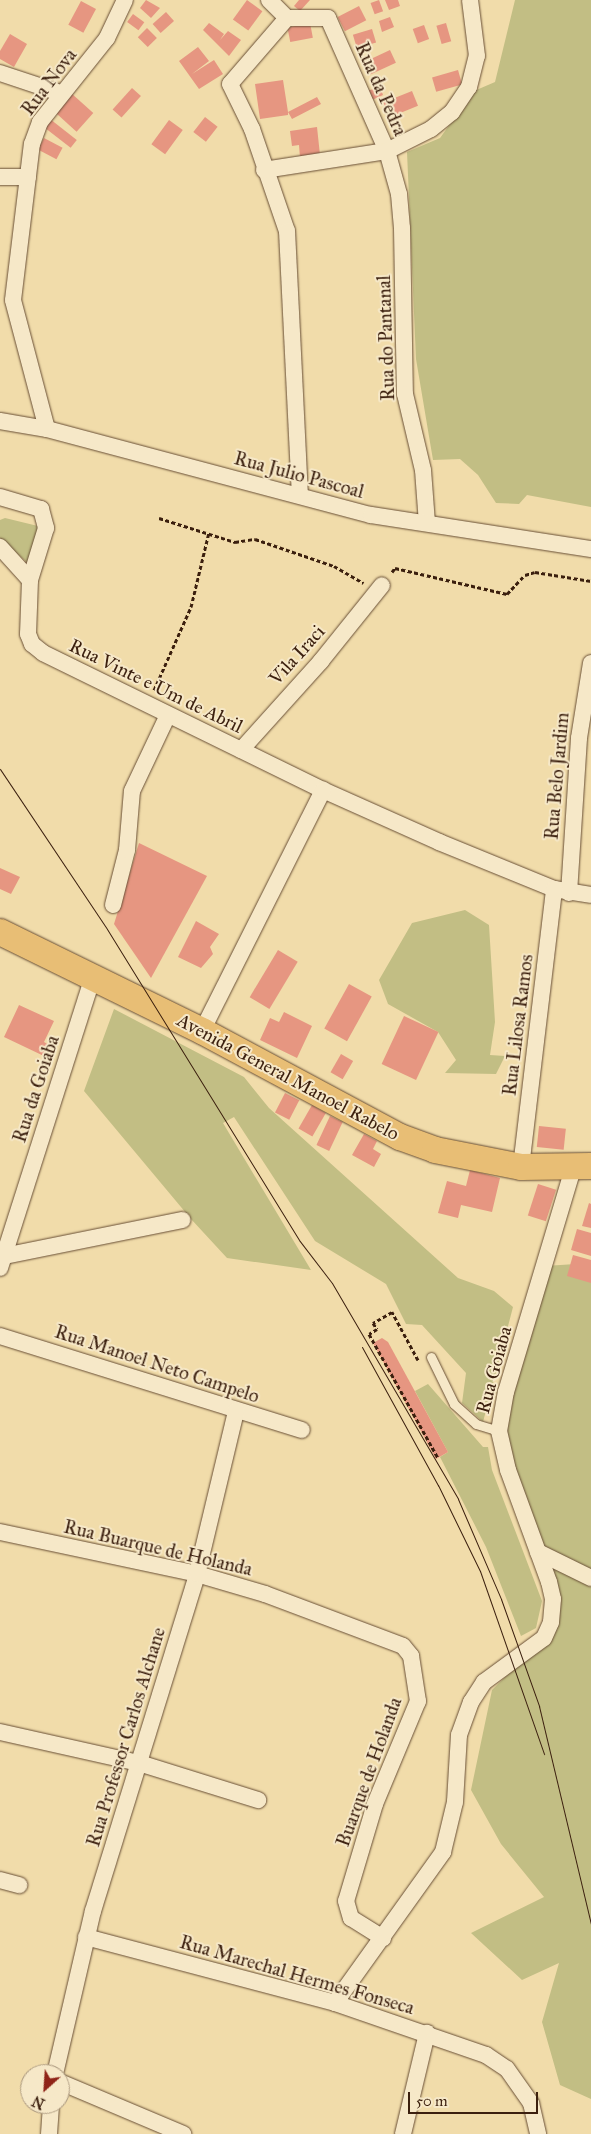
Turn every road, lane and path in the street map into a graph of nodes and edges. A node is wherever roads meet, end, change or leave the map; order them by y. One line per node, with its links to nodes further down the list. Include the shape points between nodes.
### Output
1 (124, 0): 6 (street, Rua Nova, via 107,38 75,81)
2 (269, 0): 4 (street)
3 (470, 0): 7 (street, via 477,56 469,87 452,112 431,129)
4 (287, 18): 7 (street, Rua da Pedra, via 328,18); 8 (street, via 230,84 252,129)
5 (0, 73): 6 (street)
6 (60, 93): 10 (street, Rua Nova, via 40,122 32,144)
7 (387, 151): 8 (street, Rua da Pedra); 17 (street, Rua do Pantanal, via 399,194 402,228 405,394 423,470)
8 (264, 170): 14 (street, via 280,206 290,257)
9 (0, 177): 10 (street)
10 (28, 177): 11 (street, Rua Nova)
11 (6, 301): 13 (street, Rua Nova)
12 (0, 421): 13 (street, Rua Julio Pascoal)
13 (47, 429): 14 (street, Rua Julio Pascoal)
14 (300, 495): 17 (street, Rua Julio Pascoal, via 371,515)
15 (0, 497): 21 (street, Rua Vinte e Um de Abril, via 34,506 45,516 44,540)
16 (159, 518): 18 (path)
17 (427, 523): 20 (street, Rua Julio Pascoal)
18 (209, 532): 23 (path, via 235,542 255,539 334,566); 25 (path, via 191,607)
19 (0, 547): 21 (street)
20 (591, 549)
21 (30, 580): 25 (street, Rua Vinte e Um de Abril, via 27,623 32,644)
22 (591, 581): 23 (path, via 535,572 525,575 507,594 395,568)
23 (380, 587): 27 (street, Vila Iraci, via 321,661)
24 (591, 663): 29 (street, Rua Belo Jardim)
25 (147, 704): 26 (street, Rua Vinte e Um de Abril)
26 (168, 715): 27 (street, Rua Vinte e Um de Abril); 31 (street, via 132,791 127,850)
27 (241, 750): 28 (street, Rua Vinte e Um de Abril)
28 (323, 790): 29 (street, Rua Vinte e Um de Abril); 34 (street)
29 (562, 891): 30 (street, Rua Vinte e Um de Abril); 35 (street, Rua Lilosa Ramos)
30 (591, 895)
31 (113, 904)
32 (0, 932): 33 (main road, Avenida General Manoel Rabelo)
33 (92, 979): 34 (main road, Avenida General Manoel Rabelo); 38 (street, Rua da Goiaba)
34 (202, 1031): 35 (main road, Avenida General Manoel Rabelo, via 400,1137 435,1150)
35 (521, 1167): 36 (main road, Avenida General Manoel Rabelo)
36 (582, 1167): 44 (street, Rua Goiaba, via 506,1392)
37 (182, 1220): 38 (street)
38 (2, 1262)
39 (395, 1316): 45 (path, via 392,1312 373,1323 377,1330 369,1334)
40 (0, 1336): 42 (street, Rua Manoel Neto Campelo)
41 (431, 1357): 44 (lane, via 454,1404 476,1424)
42 (236, 1411): 43 (street, Rua Manoel Neto Campelo); 48 (street, Rua Professor Carlos Alchane)
43 (302, 1430)
44 (499, 1431): 47 (street, Rua Goiaba)
45 (438, 1458)
46 (0, 1532): 48 (street, Rua Buarque de Holanda)
47 (538, 1552): 49 (street); 57 (street, Rua Goiaba, via 553,1599 552,1622 544,1638 490,1676 471,1702 459,1735 455,1802 443,1852)
48 (197, 1574): 50 (street, Rua Buarque de Holanda, via 266,1594); 52 (street, Rua Professor Carlos Alchane)
49 (591, 1578)
50 (390, 1639): 57 (street, Buarque de Holanda, via 411,1656 418,1701 375,1804 346,1901 352,1918)
51 (0, 1732): 52 (street)
52 (139, 1763): 53 (street); 56 (street, Rua Professor Carlos Alchane)
53 (258, 1800)
54 (0, 1880): 55 (street)
55 (19, 1885)
56 (86, 1937): 58 (street, Rua Marechal Hermes Fonseca); 60 (street, Rua Professor Carlos Alchane)
57 (383, 1938): 58 (street)
58 (335, 2003): 59 (street, Rua Marechal Hermes Fonseca)
59 (427, 2034): 65 (street); 66 (street, Rua Marechal Hermes Fonseca, via 486,2055 507,2069 531,2103)
60 (56, 2064)
61 (70, 2086): 64 (street)
62 (50, 2114): 63 (street)
63 (49, 2134)
64 (183, 2134)
65 (403, 2134)
66 (538, 2134)

